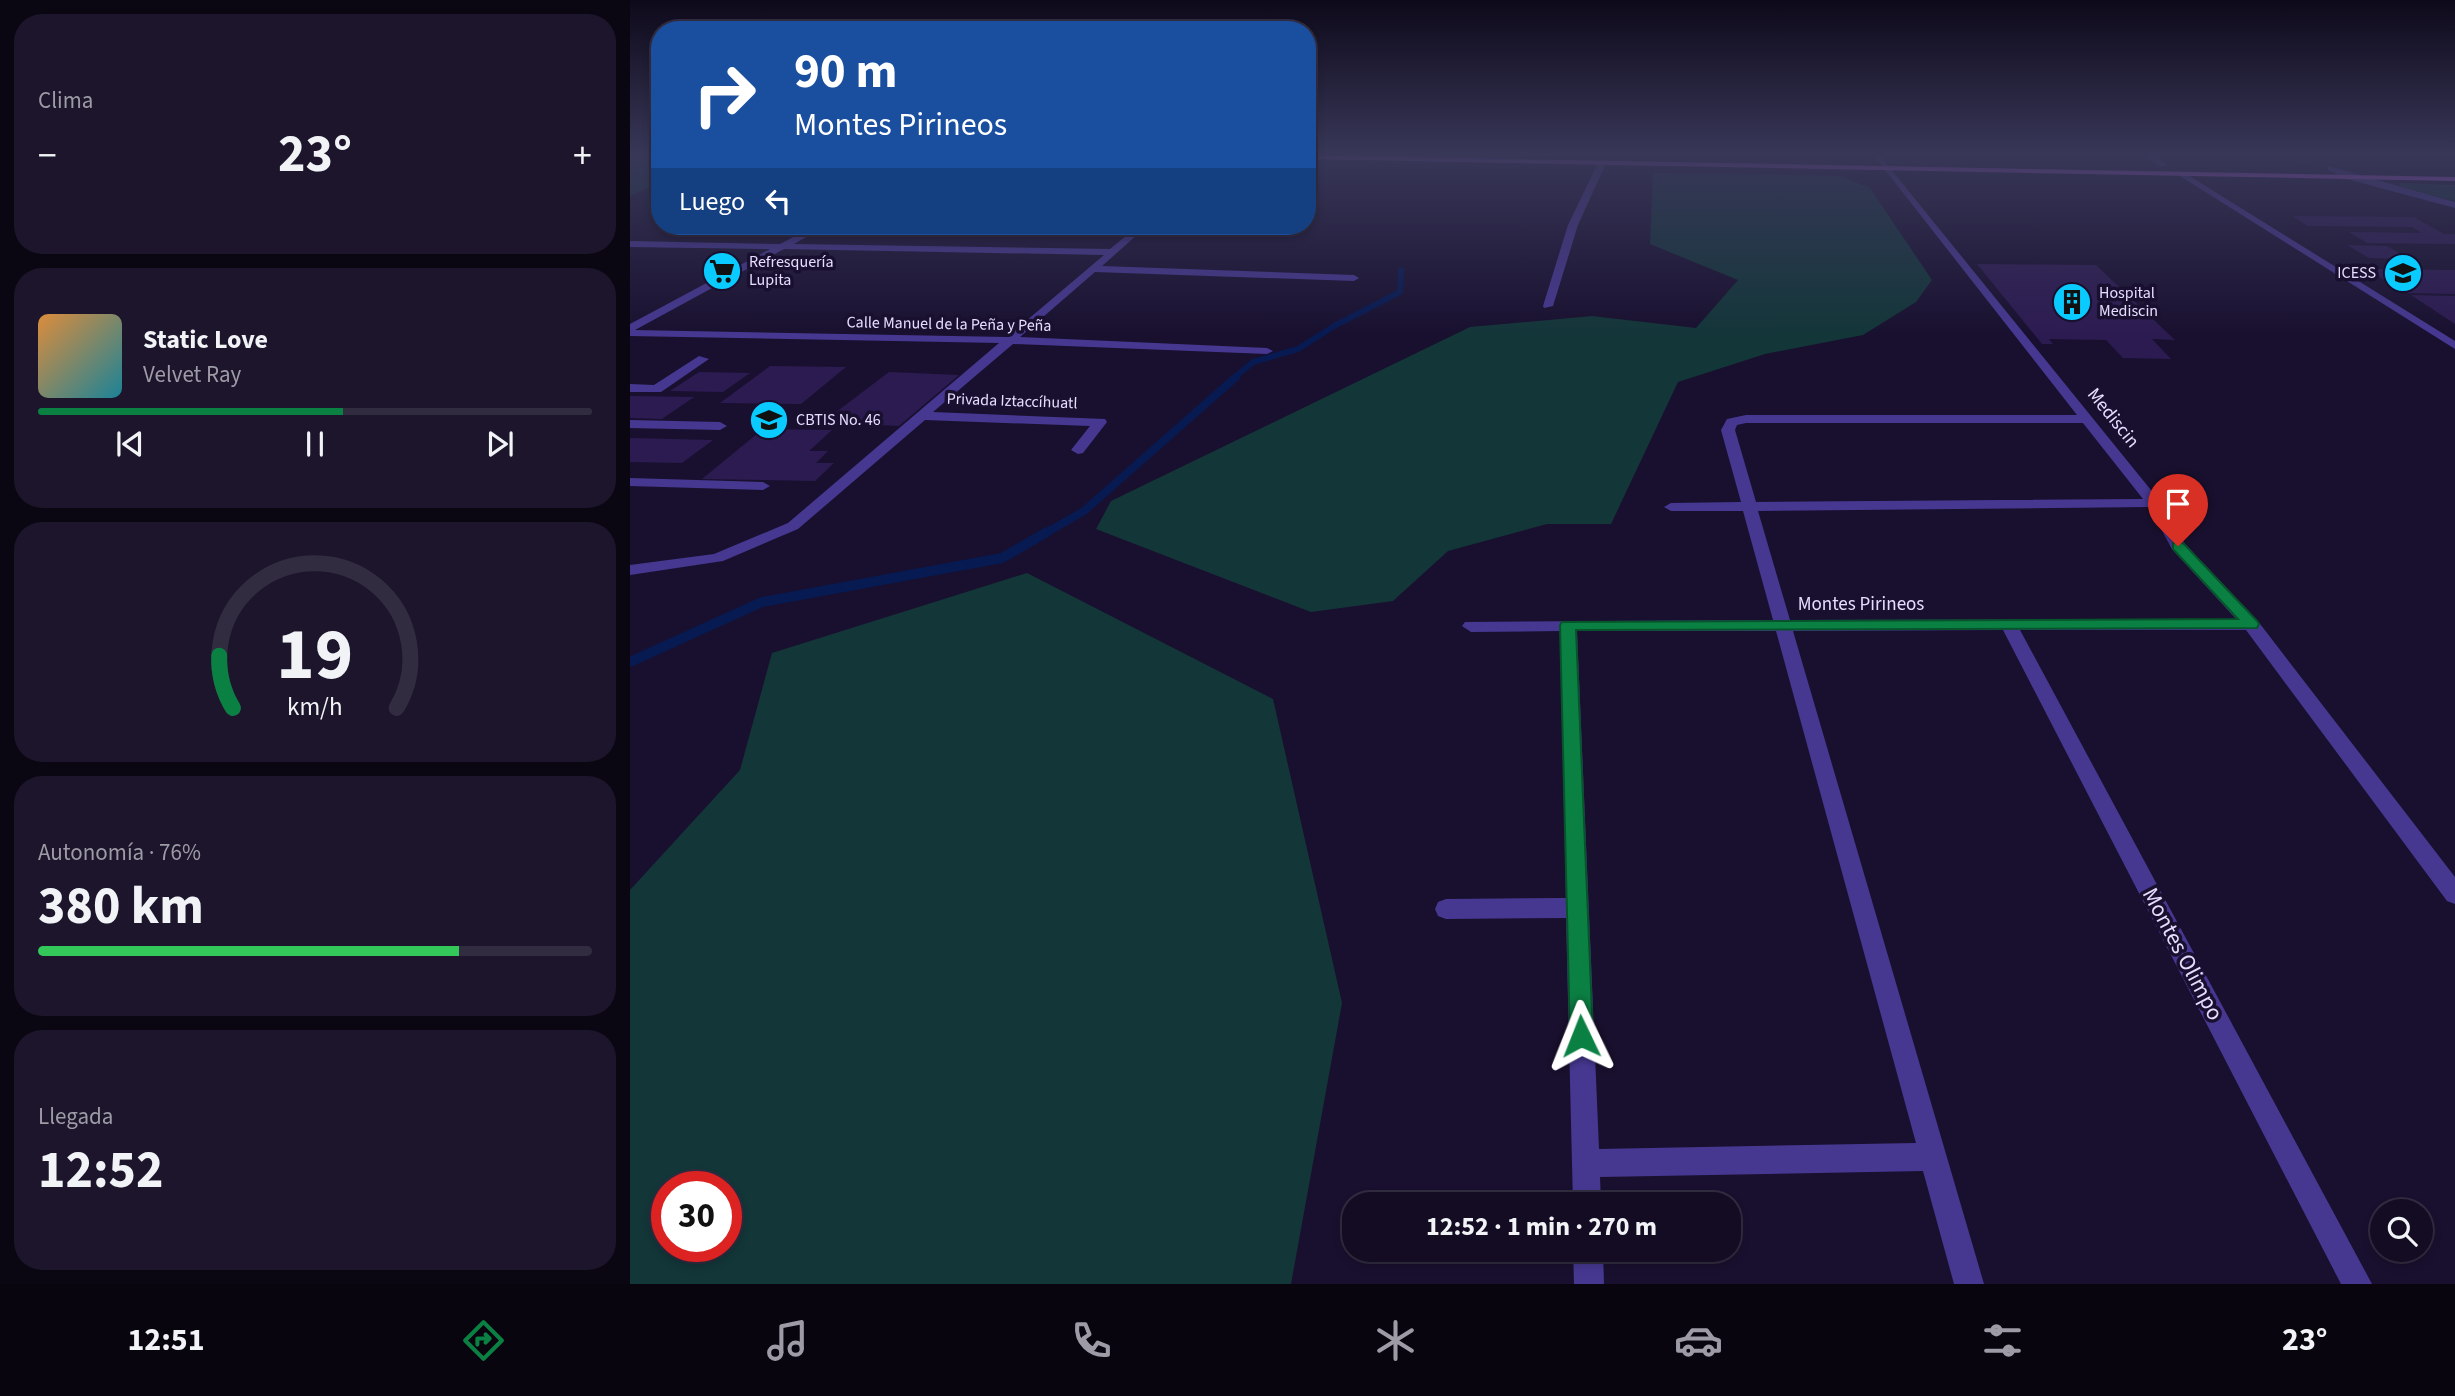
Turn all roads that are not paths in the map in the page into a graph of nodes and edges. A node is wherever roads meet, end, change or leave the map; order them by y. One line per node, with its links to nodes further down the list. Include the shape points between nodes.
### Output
1 (1578, 215): 11 (street)
2 (1923, 215): 19 (street, Mediscin)
3 (2248, 215): 14 (street)
4 (804, 235): 7 (street)
5 (1133, 235): 8 (street)
6 (630, 244): 7 (street)
7 (783, 247): 8 (street); 12 (street)
8 (1113, 252): 9 (street)
9 (1091, 269): 10 (street); 13 (street)
10 (1354, 278)
11 (1548, 306)
12 (630, 330): 13 (street, Calle Manuel de la Peña y Peña)
13 (1010, 340): 15 (street, Calle Manuel de la Peña y Peña); 18 (street)
14 (2455, 346)
15 (1267, 351)
16 (703, 359): 17 (street, via 657,389)
17 (630, 388)
18 (922, 416): 22 (street, Privada Iztaccíhuatl, via 1100,422); 28 (street, via 793,526 717,558)
19 (2087, 419): 25 (street, Mediscin); 27 (street, via 1732,422 1728,430)
20 (630, 424): 21 (street)
21 (720, 426)
22 (1078, 450)
23 (630, 482): 24 (street)
24 (762, 486)
25 (2154, 503): 27 (street); 29 (street, Mediscin, via 2178,546)
26 (1671, 506): 27 (street)
27 (1751, 506): 31 (street)
28 (630, 570)
29 (2251, 624): 32 (street, Montes Pirineos); 34 (street, Mediscin)
30 (1568, 625): 31 (street, Montes Pirineos); 33 (street, Montes Pirineos); 35 (street)
31 (1785, 625): 32 (street, Montes Pirineos); 37 (street)
32 (2009, 625): 43 (street, Montes Olimpo)
33 (1471, 626)
34 (2455, 894)
35 (1577, 908): 36 (street); 38 (street)
36 (1446, 909)
37 (1934, 1157): 38 (street); 42 (street)
38 (1586, 1163): 39 (street)
39 (1587, 1192)
40 (1588, 1262): 41 (street)
41 (1589, 1284)
42 (1969, 1284)
43 (2357, 1284)

